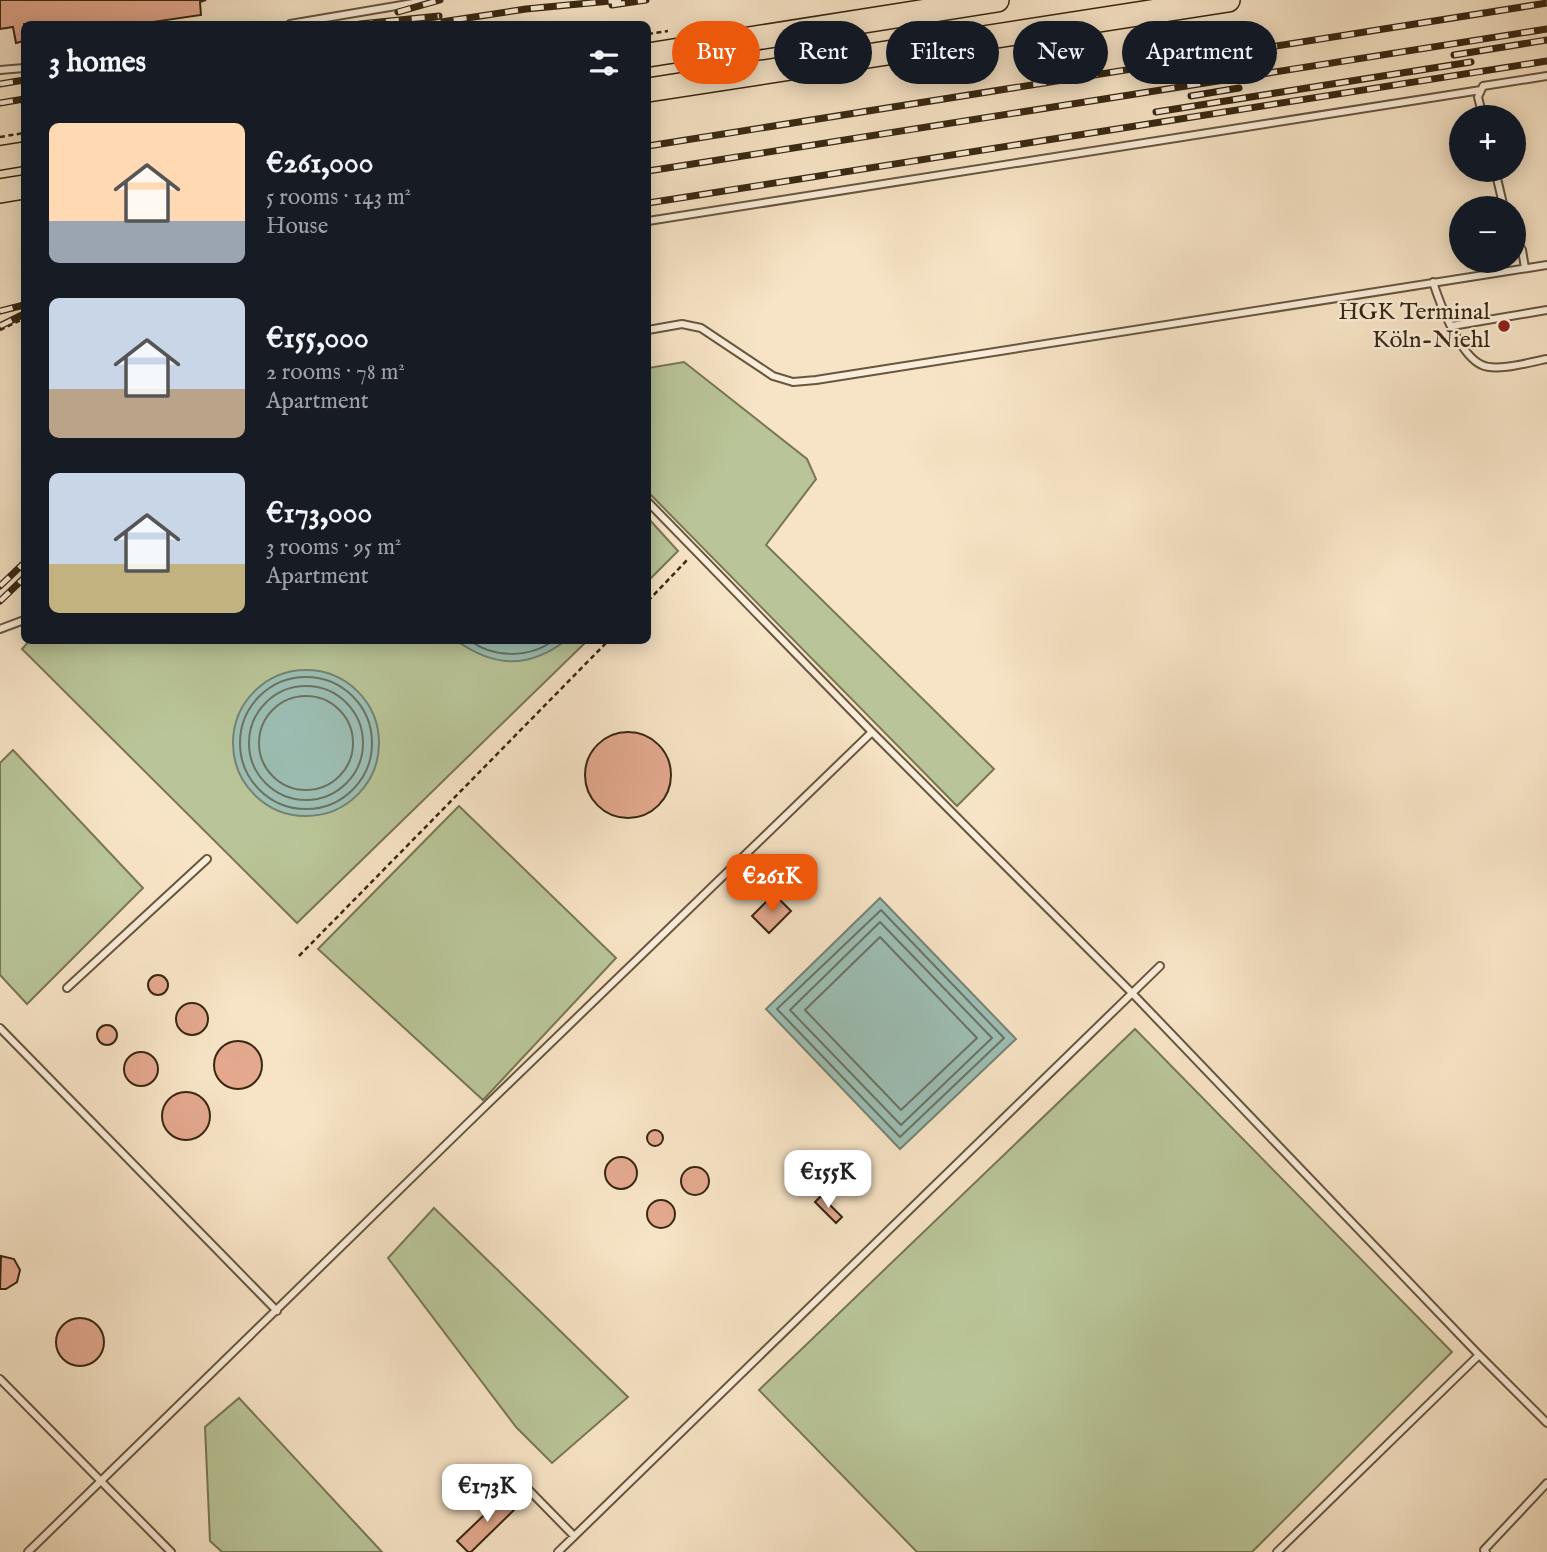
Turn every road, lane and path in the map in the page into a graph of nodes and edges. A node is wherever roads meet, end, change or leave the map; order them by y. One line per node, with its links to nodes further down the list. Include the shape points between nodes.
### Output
1 (431, 0): 4 (lane)
2 (997, 0): 5 (highway)
3 (1228, 0): 9 (highway)
4 (308, 21)
5 (651, 55)
6 (21, 68): 7 (lane)
7 (0, 70)
8 (1547, 76): 10 (lane)
9 (651, 90)
10 (1481, 90): 11 (lane); 18 (lane)
11 (1480, 105)
12 (21, 133): 13 (path)
13 (0, 136)
14 (21, 154): 15 (highway)
15 (0, 158)
16 (21, 188): 17 (highway)
17 (0, 191)
18 (651, 221)
19 (1547, 265): 20 (lane)
20 (1526, 268)
21 (1492, 273): 22 (lane)
22 (1433, 282): 25 (lane); 26 (lane, via 793,382 773,376 701,328 682,324)
23 (1547, 310): 25 (lane)
24 (21, 320): 27 (path)
25 (1451, 326): 28 (lane, via 1482,365)
26 (651, 329)
27 (0, 330)
28 (1547, 359)
29 (651, 505): 30 (lane)
30 (696, 551): 31 (path); 35 (lane)
31 (651, 598)
32 (21, 621): 33 (lane)
33 (0, 629)
34 (605, 644): 37 (path)
35 (872, 733): 40 (lane); 42 (lane)
36 (207, 859): 39 (lane)
37 (299, 956)
38 (1160, 966): 40 (lane)
39 (67, 988)
40 (1132, 993): 43 (lane); 49 (lane)
41 (0, 1028): 42 (lane)
42 (276, 1311): 46 (lane)
43 (1479, 1355): 45 (lane); 53 (lane)
44 (0, 1379): 46 (lane)
45 (1547, 1423)
46 (102, 1481): 50 (lane); 51 (lane)
47 (1547, 1483): 54 (lane)
48 (527, 1488): 49 (lane)
49 (574, 1536): 52 (lane)
50 (28, 1552)
51 (171, 1552)
52 (558, 1552)
53 (1277, 1552)
54 (1486, 1552)

